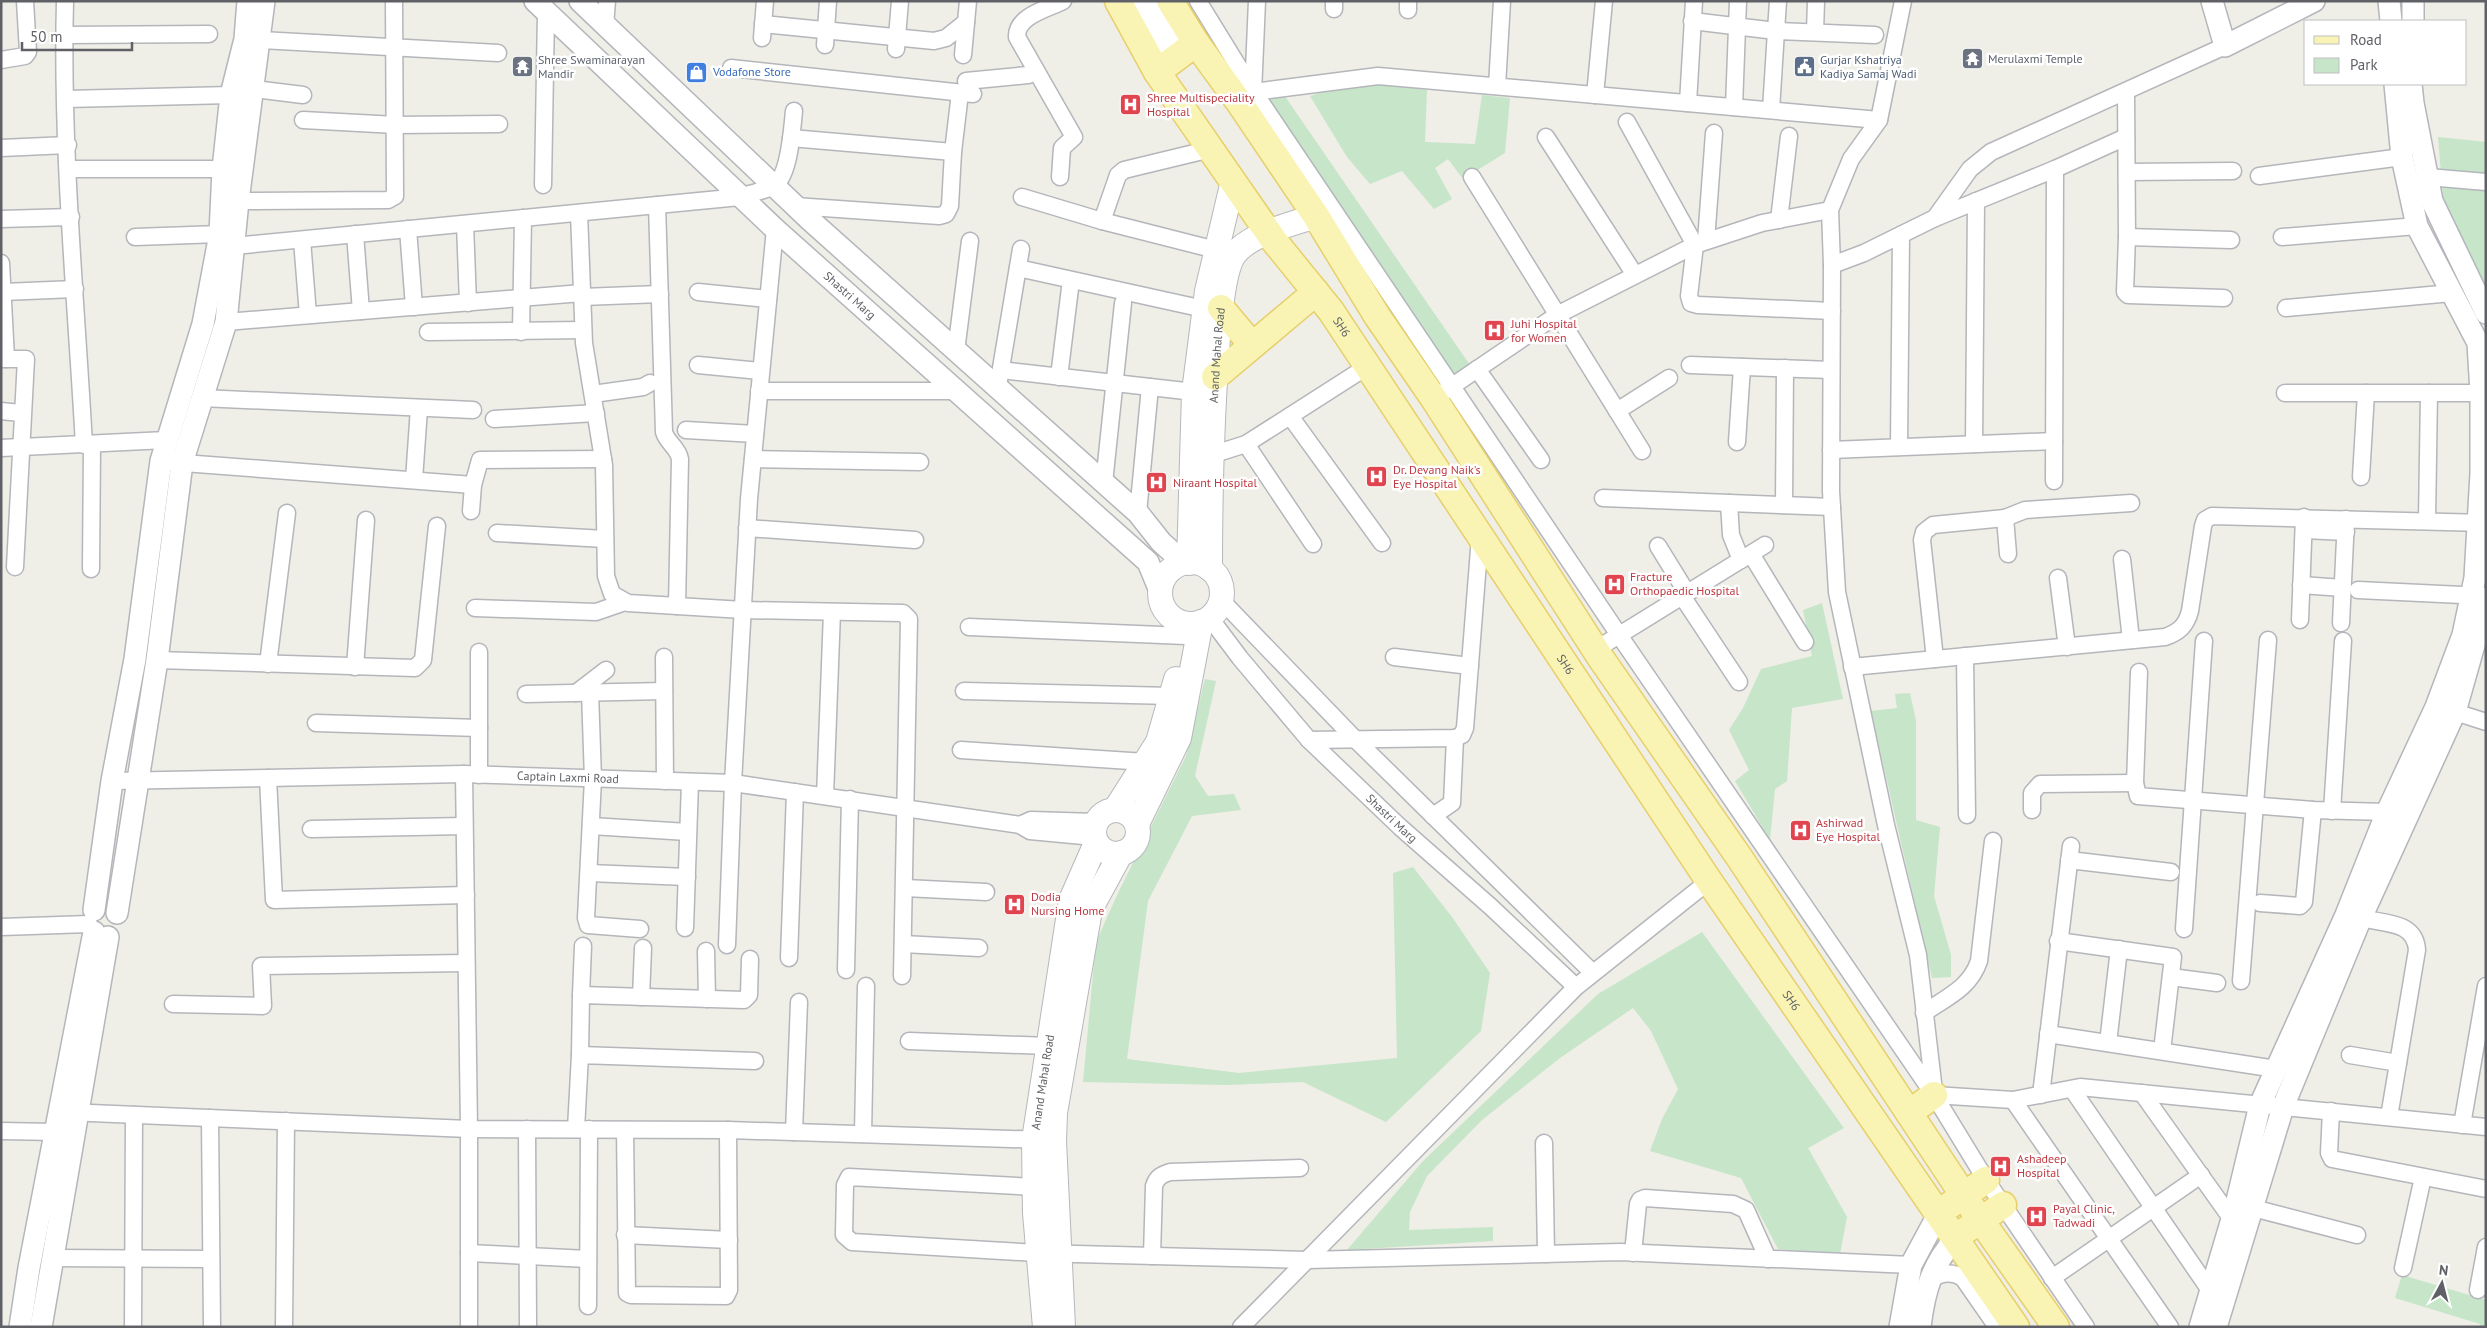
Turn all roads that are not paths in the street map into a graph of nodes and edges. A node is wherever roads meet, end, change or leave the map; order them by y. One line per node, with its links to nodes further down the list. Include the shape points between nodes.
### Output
1 (25, 1): 50 (street, via 28,52 25,56)
2 (65, 1): 41 (street)
3 (248, 1): 59 (street, via 245,39)
4 (264, 1): 43 (street)
5 (394, 1): 46 (street)
6 (580, 1): 35 (street)
7 (608, 1): 35 (street)
8 (765, 1): 42 (street, via 762,31)
9 (828, 1): 42 (street)
10 (900, 1): 44 (street)
11 (968, 1): 34 (street)
12 (1063, 1): 52 (street, via 1024,20 1016,30 1016,37)
13 (1118, 1): 49 (main road, SH6)
14 (1134, 1): 49 (main road)
15 (1154, 1): 49 (main road)
16 (1170, 1): 49 (main road)
17 (1198, 1): 62 (street)
18 (1257, 1): 62 (street)
19 (1502, 1): 55 (street)
20 (1604, 1): 60 (street)
21 (1694, 1): 33 (street)
22 (1738, 1): 36 (street)
23 (1778, 1): 37 (street)
24 (1816, 1): 38 (street)
25 (1903, 1): 69 (street)
26 (2212, 1): 45 (street)
27 (2314, 1): 45 (street)
28 (2389, 1): 31 (street)
29 (2413, 1): 32 (street)
30 (541, 6): 94 (street); 96 (street, Shastri Marg)
31 (2390, 20)
32 (2413, 20)
33 (1692, 21): 36 (street); 64 (street)
34 (966, 22): 44 (street, via 946,38); 48 (street)
35 (605, 26): 95 (street)
36 (1737, 27): 37 (street); 65 (street)
37 (1776, 31): 38 (street); 66 (street)
38 (1815, 32): 40 (street)
39 (209, 34): 41 (street)
40 (1875, 34)
41 (64, 35): 63 (street)
42 (826, 38): 44 (street)
43 (261, 40): 46 (street); 57 (street)
44 (896, 43)
45 (2225, 46): 58 (street)
46 (394, 48): 47 (street); 71 (street)
47 (498, 53)
48 (963, 55)
49 (1177, 57): 62 (main road); 80 (main road, SH6)
50 (1, 60)
51 (731, 68): 56 (street)
52 (1036, 71): 56 (street); 89 (street, via 1074,137 1062,148)
53 (2395, 85): 82 (street)
54 (2411, 85): 91 (street)
55 (1497, 86): 60 (street); 62 (street, via 1378,76)
56 (966, 89): 81 (street)
57 (254, 90): 61 (street); 98 (street)
58 (2126, 92): 76 (street); 107 (street, via 1991,152 1970,169)
59 (231, 95): 63 (street); 83 (street)
60 (1595, 95): 64 (street)
61 (303, 96)
62 (1247, 97): 104 (main road)
63 (66, 99): 78 (street)
64 (1688, 103): 65 (street)
65 (1734, 107): 66 (street)
66 (1771, 110): 69 (street)
67 (794, 111): 77 (street)
68 (302, 120): 71 (street)
69 (1879, 120): 102 (street, via 1851,159)
70 (1627, 122): 125 (street)
71 (396, 124): 72 (street); 98 (street, via 397,193 392,199)
72 (499, 124)
73 (1714, 133): 125 (street)
74 (1789, 136): 109 (street)
75 (1546, 137): 131 (street)
76 (2126, 137): 85 (street); 87 (street)
77 (791, 138): 81 (street); 95 (street, via 781,179)
78 (68, 145): 79 (street); 84 (street)
79 (1, 148)
80 (1211, 149): 92 (main road, SH6); 110 (street, via 1124,170 1118,175)
81 (953, 152): 101 (street, via 950,206 946,214)
82 (2402, 157): 88 (street); 112 (street)
83 (222, 168): 84 (street); 121 (street)
84 (69, 169): 105 (street)
85 (2055, 169): 99 (street); 196 (street)
86 (2234, 171): 87 (street)
87 (2127, 172): 119 (street)
88 (2259, 176)
89 (1060, 177)
90 (1472, 177): 152 (street)
91 (2428, 177): 93 (street); 150 (street, via 2436,212)
92 (1233, 181): 115 (main road, SH6); 127 (main road, Anand Mahal Road)
93 (2486, 182)
94 (543, 185)
95 (774, 186): 96 (street); 101 (street)
96 (740, 196): 100 (street); 114 (street, Shastri Marg)
97 (1022, 197): 110 (street)
98 (238, 201): 121 (street)
99 (1976, 201): 107 (street); 200 (street)
100 (657, 205): 103 (street); 138 (street)
101 (796, 206): 158 (street)
102 (1830, 210): 109 (street); 130 (street)
103 (579, 212): 106 (street); 139 (street)
104 (1325, 213): 115 (main road); 178 (main road, via 1377,316)
105 (71, 217): 108 (street); 133 (street)
106 (523, 218): 111 (street); 140 (street)
107 (1935, 218): 117 (street)
108 (1, 219)
109 (1779, 220): 125 (street)
110 (1102, 221): 127 (street)
111 (465, 224): 113 (street); 143 (street)
112 (2417, 226): 120 (street); 137 (street)
113 (408, 229): 116 (street); 145 (street)
114 (775, 229): 142 (street); 176 (street, Shastri Marg)
115 (1268, 232): 127 (main road); 136 (main road, SH6)
116 (355, 234): 122 (street); 148 (street)
117 (1901, 235): 130 (street); 203 (street)
118 (136, 237): 121 (street)
119 (2127, 237): 123 (street); 141 (street, via 2126,294)
120 (2282, 237)
121 (227, 240): 122 (street); 153 (street); 195 (street)
122 (302, 240): 151 (street)
123 (2232, 240)
124 (970, 241): 158 (street)
125 (1700, 243): 131 (street); 149 (street, via 1689,296 1694,304)
126 (1021, 249): 129 (street)
127 (1224, 255): 147 (main road, Anand Mahal Road)
128 (1, 263): 134 (street)
129 (1025, 265): 147 (street); 171 (street)
130 (1832, 265): 149 (street)
131 (1634, 275): 152 (street)
132 (1070, 288): 168 (street)
133 (75, 289): 134 (street); 198 (street)
134 (3, 292): 159 (street)
135 (698, 292): 142 (street)
136 (1316, 292): 157 (main road); 162 (main road, SH6)
137 (2452, 293): 146 (street); 182 (street, via 2478,343)
138 (660, 294): 139 (street); 254 (street, via 664,432 680,459)
139 (582, 295): 140 (street); 154 (street)
140 (523, 298): 143 (street); 156 (street)
141 (2224, 298)
142 (768, 299): 167 (street)
143 (468, 303): 145 (street)
144 (1123, 303): 173 (street)
145 (414, 307): 148 (street)
146 (2286, 308)
147 (1212, 309): 157 (main road); 169 (main road, Anand Mahal Road); 177 (main road, Anand Mahal Road)
148 (361, 311): 151 (street)
149 (1832, 311): 166 (street)
150 (2486, 313)
151 (308, 315): 153 (street)
152 (1557, 315): 165 (street); 188 (street)
153 (226, 322): 184 (street)
154 (583, 330): 156 (street); 183 (street)
155 (428, 332): 156 (street)
156 (521, 332)
157 (1252, 346): 169 (main road)
158 (956, 351): 171 (street)
159 (4, 359): 189 (street, via 26,359)
160 (698, 365): 167 (street)
161 (1690, 365): 163 (street)
162 (1368, 366): 191 (street); 235 (main road, SH6)
163 (1742, 367): 164 (street); 197 (street)
164 (1784, 368): 166 (street); 221 (street)
165 (1477, 369): 178 (street); 209 (street)
166 (1831, 370): 204 (street)
167 (760, 371): 175 (street)
168 (1059, 377): 171 (street); 173 (street)
169 (1215, 377): 206 (main road, Anand Mahal Road)
170 (1668, 378): 188 (street)
171 (999, 379): 216 (street)
172 (650, 383): 183 (street, via 643,387)
173 (1116, 383): 174 (street); 216 (street)
174 (1150, 387): 177 (street); 225 (street)
175 (759, 390): 176 (street); 194 (street)
176 (956, 391): 251 (street, Shastri Marg, via 1148,562)
177 (1194, 392): 244 (main road, Anand Mahal Road)
178 (1444, 392): 262 (street); 270 (main road)
179 (2285, 393): 180 (street)
180 (2366, 393): 181 (street); 213 (street)
181 (2429, 393): 182 (street); 228 (street)
182 (2481, 393): 229 (street)
183 (593, 394): 190 (street)
184 (201, 398): 185 (street); 212 (street)
185 (419, 408): 186 (street); 214 (street)
186 (473, 410)
187 (1, 411): 189 (street)
188 (1617, 411): 205 (street)
189 (21, 413): 201 (street)
190 (596, 413): 192 (street); 207 (street)
191 (1290, 416): 199 (street); 238 (street)
192 (494, 419)
193 (686, 430): 194 (street)
194 (755, 434): 208 (street)
195 (166, 440): 198 (street); 210 (street)
196 (2054, 441): 200 (street); 215 (street)
197 (1737, 442)
198 (88, 444): 201 (street); 246 (street)
199 (1246, 444): 206 (street); 239 (street)
200 (1974, 444): 203 (street)
201 (21, 447): 202 (street); 245 (street)
202 (1, 448)
203 (1899, 448): 204 (street)
204 (1831, 450): 222 (street)
205 (1642, 451)
206 (1211, 455): 244 (main road, Anand Mahal Road)
207 (603, 459): 217 (street, via 486,458 477,464); 236 (street)
208 (753, 459): 211 (street); 233 (street)
209 (1541, 460)
210 (161, 461): 212 (street); 301 (street, via 135,659)
211 (920, 462)
212 (182, 463): 214 (street); 276 (street)
213 (2361, 477)
214 (414, 480): 217 (street)
215 (2054, 481)
216 (1104, 484): 225 (street)
217 (473, 485): 223 (street)
218 (1603, 498): 219 (street)
219 (1729, 503): 221 (street); 241 (street, via 1730,535)
220 (2131, 503): 226 (street, via 2025,510)
221 (1784, 505): 222 (street)
222 (1832, 507): 280 (street, via 1837,592)
223 (471, 511)
224 (287, 513): 277 (street)
225 (1138, 513): 244 (street, via 1161,542)
226 (2005, 518): 242 (street); 275 (street, via 1933,525 1924,532 1922,540)
227 (366, 520): 279 (street)
228 (2427, 521): 229 (street); 231 (street)
229 (2482, 523): 248 (street)
230 (2304, 524): 231 (street); 249 (street); 264 (street, via 2219,515 2205,520 2187,622 2177,632 2165,637)
231 (2346, 525): 250 (street)
232 (437, 526): 279 (street, via 421,665 410,669)
233 (747, 528): 237 (street); 256 (street)
234 (497, 534): 236 (street)
235 (1480, 534): 278 (street); 331 (main road, SH6)
236 (605, 539): 253 (street, via 608,585 612,594)
237 (915, 540)
238 (1382, 543)
239 (1313, 544)
240 (1658, 546): 252 (street)
241 (1752, 553): 252 (street); 268 (street)
242 (2008, 554)
243 (2122, 559): 264 (street)
244 (1194, 565): 251 (main road, via 1168,573); 258 (main road, via 1219,580)
245 (15, 567)
246 (91, 569)
247 (2058, 578): 269 (street)
248 (2481, 583): 250 (street); 263 (street); 317 (street, via 2436,707)
249 (2301, 585): 250 (street); 259 (street)
250 (2350, 589): 260 (street)
251 (1160, 591): 258 (main road, via 1161,601 1171,617)
252 (1685, 595): 262 (street); 283 (street)
253 (625, 602): 254 (street); 255 (street, via 596,612)
254 (677, 606): 256 (street)
255 (475, 608)
256 (743, 610): 257 (street); 305 (street)
257 (832, 612): 308 (street); 312 (street, via 903,613 909,619)
258 (1201, 620): 261 (street); 288 (main road); 294 (street); 295 (street, Shastri Marg, via 1240,658); 320 (main road, via 1179,738)
259 (2300, 620)
260 (2341, 623)
261 (969, 628)
262 (1619, 635): 270 (street); 380 (street)
263 (2482, 638): 289 (street)
264 (2130, 640): 269 (street)
265 (2268, 640): 311 (street)
266 (2204, 641): 310 (street)
267 (2343, 641): 316 (street)
268 (1805, 642)
269 (2067, 647): 272 (street)
270 (1596, 650): 386 (main road, via 1739,857)
271 (479, 652): 292 (street)
272 (1965, 656): 275 (street); 318 (street)
273 (664, 657): 284 (street)
274 (1394, 657): 278 (street)
275 (1935, 659): 280 (street)
276 (157, 660): 277 (street); 302 (street)
277 (268, 664): 279 (street)
278 (1470, 666): 293 (street, via 1465,728 1462,735)
279 (355, 667)
280 (1852, 667): 367 (street, via 1918,955)
281 (606, 670): 286 (street)
282 (2139, 672): 306 (street)
283 (1739, 682)
284 (664, 691): 286 (street); 303 (street)
285 (964, 691): 288 (street)
286 (583, 692): 287 (street); 300 (street)
287 (526, 694)
288 (1172, 696): 297 (main road, via 1158,742)
289 (2455, 712): 290 (street); 336 (street)
290 (2486, 722)
291 (316, 723): 292 (street)
292 (479, 728): 298 (street)
293 (1455, 738): 294 (street); 319 (street, via 1452,803)
294 (1356, 739): 295 (street); 319 (street)
295 (1309, 740): 361 (street, Shastri Marg)
296 (961, 750): 297 (street)
297 (1146, 762): 313 (main road)
298 (471, 775): 299 (street, Captain Laxmi Road); 300 (street, Captain Laxmi Road); 321 (street)
299 (268, 778): 302 (street, Captain Laxmi Road); 334 (street, via 274,900)
300 (593, 779): 303 (street, Captain Laxmi Road); 322 (street)
301 (112, 781): 302 (street, Captain Laxmi Road); 337 (street)
302 (139, 781): 337 (street, via 117,913 109,907)
303 (665, 781): 304 (street, Captain Laxmi Road)
304 (690, 782): 305 (street, Captain Laxmi Road); 324 (street)
305 (733, 783): 307 (street, Captain Laxmi Road); 344 (street)
306 (2135, 783): 310 (street, via 2136,792 2142,798); 314 (street, via 2040,784 2032,793)
307 (795, 792): 308 (street, Captain Laxmi Road); 350 (street)
308 (825, 796): 309 (street, Captain Laxmi Road)
309 (850, 800): 312 (street, Captain Laxmi Road); 353 (street)
310 (2193, 801): 311 (street); 341 (street)
311 (2256, 805): 315 (street); 357 (street)
312 (907, 808): 325 (street, Captain Laxmi Road, via 1020,825 1030,831); 332 (street)
313 (1115, 810): 320 (main road, via 1129,813); 325 (main road, via 1101,815)
314 (2032, 810)
315 (2312, 810): 316 (street); 335 (street, via 2304,902 2300,906)
316 (2332, 811): 317 (street)
317 (2387, 812): 377 (street, via 2346,915)
318 (1967, 814)
319 (1433, 816): 354 (street)
320 (1137, 824): 327 (main road, via 1139,832 1134,846)
321 (464, 826): 323 (street); 334 (street)
322 (591, 826): 324 (street); 329 (street)
323 (311, 829)
324 (688, 832): 330 (street)
325 (1095, 834): 327 (main road, via 1107,852); 371 (main road, Anand Mahal Road, via 1071,900)
326 (1993, 841): 367 (street, via 1979,961 1974,976 1962,988)
327 (1121, 853): 402 (main road, Anand Mahal Road, via 1090,910 1055,1113)
328 (2170, 872): 342 (street, via 2070,853)
329 (589, 873): 330 (street); 340 (street, via 588,925)
330 (687, 877): 339 (street)
331 (1709, 881): 354 (street); 414 (main road, SH6)
332 (905, 888): 333 (street); 343 (street)
333 (986, 892)
334 (466, 895): 352 (street)
335 (2260, 903)
336 (2362, 918): 376 (street, via 2407,928 2416,942); 384 (street)
337 (96, 926): 338 (street); 390 (street)
338 (1, 927)
339 (685, 928)
340 (640, 929)
341 (2184, 929)
342 (2058, 942): 348 (street); 368 (street)
343 (903, 944): 347 (street); 355 (street)
344 (727, 945)
345 (583, 946): 362 (street)
346 (643, 948): 363 (street)
347 (979, 948)
348 (2119, 949): 356 (street, via 2172,957); 370 (street)
349 (706, 951): 364 (street)
350 (789, 958)
351 (750, 959): 364 (street, via 747,998)
352 (466, 962): 366 (street, via 261,966 263,1006); 394 (street)
353 (846, 970)
354 (1593, 973): 361 (street)
355 (902, 976)
356 (2171, 977): 358 (street); 372 (street)
357 (2241, 981)
358 (2217, 982)
359 (866, 986): 401 (street)
360 (2486, 986): 392 (street)
361 (1576, 987): 434 (street)
362 (581, 995): 363 (street); 373 (street)
363 (641, 997): 364 (street)
364 (707, 999)
365 (799, 1002): 400 (street)
366 (173, 1004)
367 (1924, 1012): 380 (street)
368 (2048, 1034): 370 (street); 381 (street)
369 (909, 1041): 371 (street)
370 (2108, 1043): 372 (street)
371 (1048, 1046): 402 (main road, Anand Mahal Road)
372 (2162, 1050): 377 (street)
373 (580, 1055): 375 (street); 396 (street)
374 (2350, 1056): 376 (street)
375 (755, 1061)
376 (2398, 1063): 388 (street)
377 (2276, 1068): 383 (street)
378 (2072, 1089): 379 (street); 381 (street); 412 (street)
379 (2142, 1093): 383 (street); 405 (street)
380 (1934, 1095): 382 (street); 386 (main road); 407 (street)
381 (2041, 1095): 382 (street)
382 (2013, 1100): 420 (street)
383 (2260, 1106): 384 (street); 415 (street)
384 (2283, 1107): 385 (street); 413 (street)
385 (2331, 1111): 388 (street); 406 (street, via 2329,1154 2332,1158)
386 (1909, 1113): 410 (main road)
387 (134, 1115): 389 (street); 390 (street); 430 (street)
388 (2389, 1117): 392 (street)
389 (210, 1118): 391 (street); 431 (street)
390 (65, 1119): 399 (street); 429 (street); 442 (street, via 29,1268)
391 (286, 1121): 394 (street); 446 (street)
392 (2462, 1125): 393 (street)
393 (2486, 1127)
394 (469, 1129): 395 (street); 423 (street)
395 (527, 1129): 396 (street); 427 (street)
396 (583, 1129): 397 (street); 432 (street)
397 (625, 1130): 398 (street); 417 (street)
398 (728, 1130): 400 (street); 421 (street)
399 (1, 1131)
400 (794, 1132): 401 (street)
401 (863, 1134): 402 (street)
402 (1044, 1140): 408 (main road, Anand Mahal Road); 424 (main road, Anand Mahal Road)
403 (1544, 1143): 426 (street)
404 (1300, 1168): 428 (street, via 1170,1172 1162,1175 1154,1186)
405 (2201, 1176): 412 (street); 415 (street)
406 (2423, 1178): 409 (street); 436 (street)
407 (1986, 1180): 410 (main road); 411 (street)
408 (1035, 1187): 424 (main road, Anand Mahal Road); 424 (street, via 849,1178 845,1184 844,1235 852,1242)
409 (2486, 1190)
410 (1964, 1196): 414 (main road); 416 (main road)
411 (2002, 1205): 416 (main road); 438 (street)
412 (2154, 1208): 420 (street); 440 (street)
413 (2253, 1208): 418 (street); 460 (street)
414 (1939, 1213): 419 (main road, SH6); 435 (street)
415 (2231, 1218): 440 (street)
416 (1981, 1220): 419 (main road); 456 (main road)
417 (626, 1235): 421 (street); 421 (street, via 626,1289 630,1295 726,1296 729,1290)
418 (2357, 1235)
419 (1956, 1238): 437 (street, via 1938,1259); 455 (main road, SH6)
420 (2109, 1239): 438 (street); 458 (street)
421 (729, 1240)
422 (2486, 1247): 439 (street)
423 (469, 1253): 427 (street); 447 (street)
424 (1048, 1253): 428 (street); 449 (main road, Anand Mahal Road); 450 (main road, Anand Mahal Road)
425 (1633, 1253): 426 (street); 433 (street); 433 (street, via 1638,1204 1645,1198 1733,1204 1746,1210)
426 (1546, 1254): 434 (street)
427 (528, 1256): 432 (street); 448 (street)
428 (1152, 1256): 434 (street)
429 (53, 1258): 430 (street); 443 (street)
430 (133, 1258): 431 (street); 444 (street)
431 (211, 1259): 445 (street)
432 (588, 1259): 441 (street)
433 (1768, 1259): 435 (street)
434 (1307, 1260): 451 (street)
435 (1911, 1265): 452 (street)
436 (2403, 1268)
437 (1932, 1278): 453 (street); 454 (street, via 1947,1273 1962,1278)
438 (2052, 1278): 457 (street)
439 (2478, 1290)
440 (2211, 1292): 459 (street)
441 (588, 1306)
442 (20, 1327)
443 (42, 1327)
444 (133, 1327)
445 (212, 1327)
446 (284, 1327)
447 (469, 1327)
448 (528, 1327)
449 (1045, 1327)
450 (1063, 1327)
451 (1241, 1327)
452 (1900, 1327)
453 (1920, 1327)
454 (1997, 1327)
455 (2016, 1327)
456 (2056, 1327)
457 (2086, 1327)
458 (2170, 1327)
459 (2200, 1327)
460 (2216, 1327)

